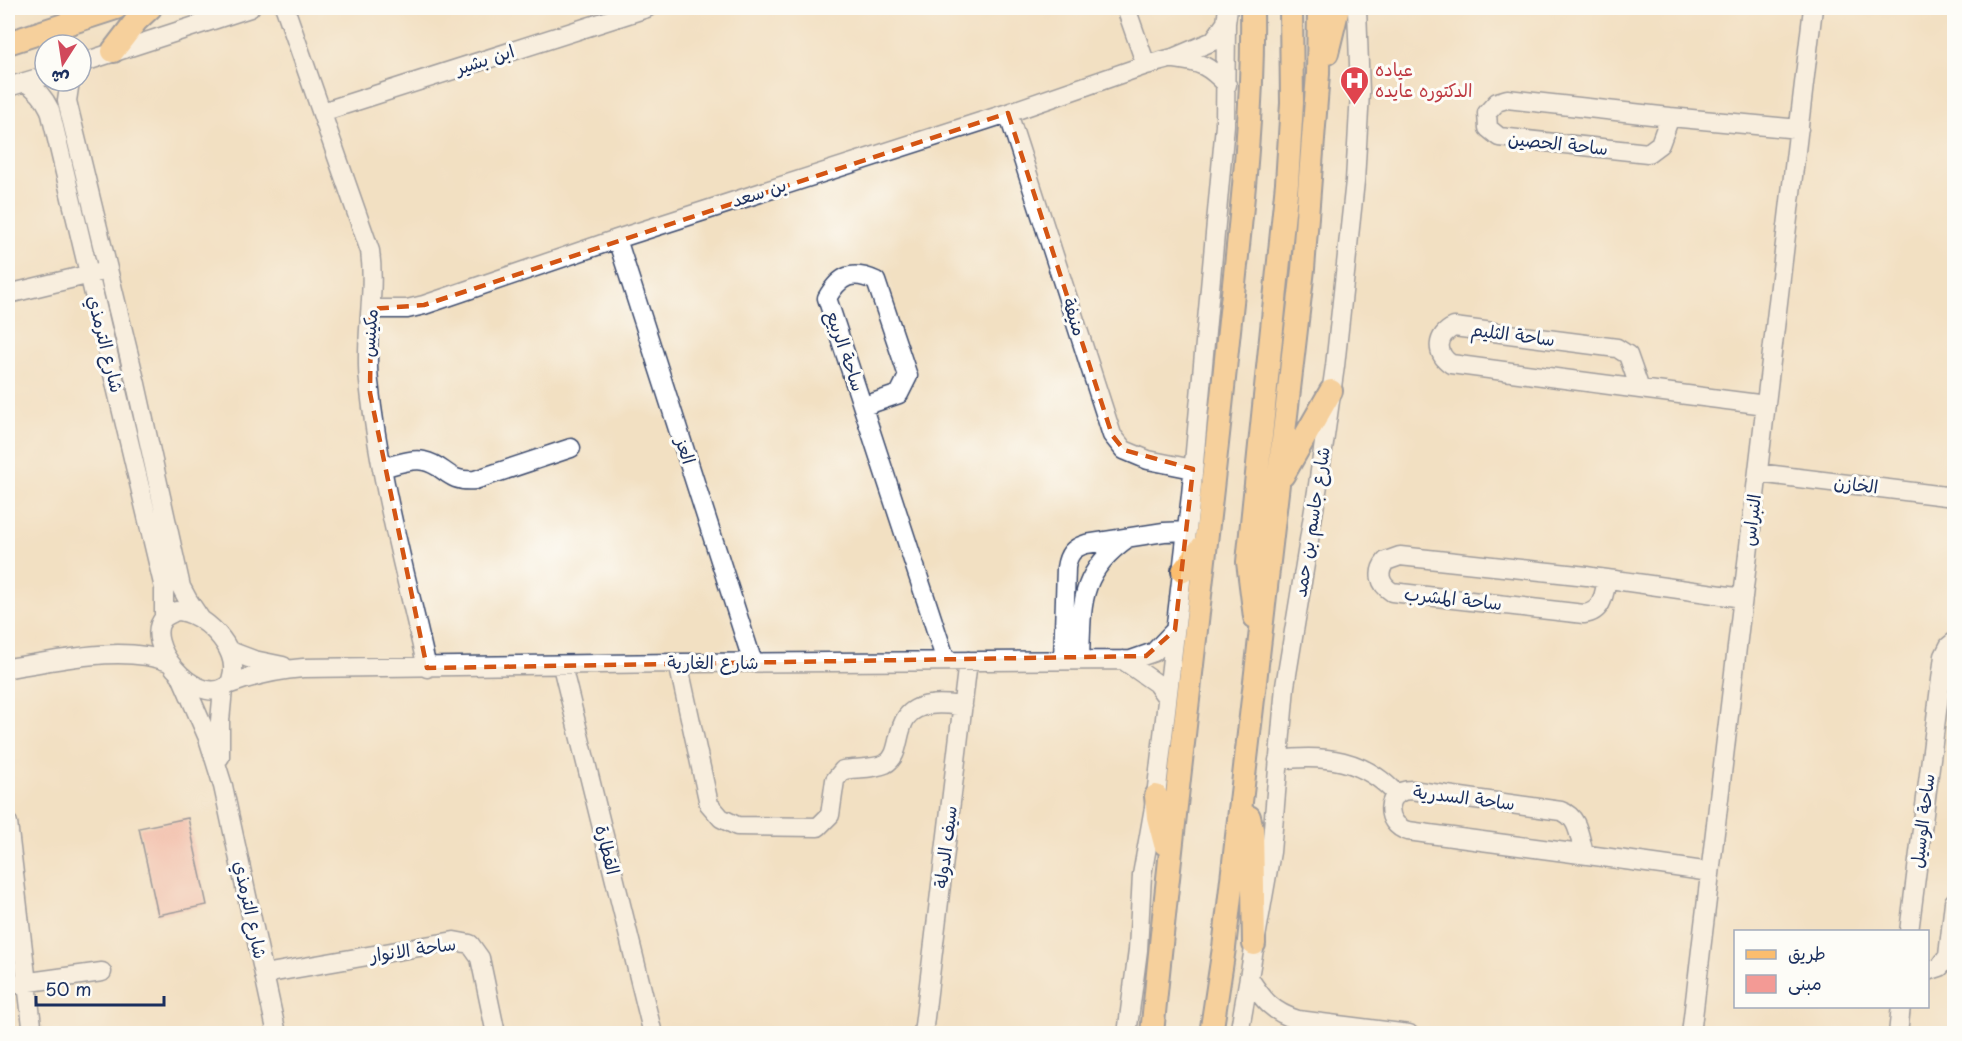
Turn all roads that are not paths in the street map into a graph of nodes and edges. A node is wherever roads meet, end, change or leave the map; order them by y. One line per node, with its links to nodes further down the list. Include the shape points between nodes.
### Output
1 (116, 8): 14 (main road)
2 (150, 8): 15 (main road)
3 (250, 8): 15 (street)
4 (285, 8): 24 (street, مكينس)
5 (647, 8): 24 (street, ابن بشير)
6 (1126, 8): 18 (street)
7 (1252, 8): 43 (main road, via 1246,163)
8 (1291, 8): 52 (main road, via 1292,103 1287,183 1248,562)
9 (1319, 8): 19 (main road, شارع جاسم بن حمد)
10 (1338, 8): 19 (main road)
11 (1357, 8): 34 (street, شارع جاسم بن حمد, via 1360,92 1355,181)
12 (1813, 8): 27 (street, النبراس)
13 (1227, 15): 17 (street, بن سعد, via 1212,41); 22 (street)
14 (8, 43)
15 (113, 51): 16 (street)
16 (93, 58)
17 (1173, 58): 18 (street, بن سعد); 22 (street, via 1197,61 1212,69)
18 (1146, 65): 25 (street, بن سعد)
19 (1318, 74): 41 (main road, شارع جاسم بن حمد, via 1303,269)
20 (33, 80): 21 (street)
21 (16, 85): 30 (street, شارع الترمذي, via 36,89 50,110)
22 (1227, 85): 39 (street)
23 (68, 93): 29 (street, شارع الترمذي)
24 (322, 112): 32 (street, مكينس, via 370,251)
25 (1008, 113): 28 (street, بن سعد); 39 (street, منيفة, via 1112,435 1124,450 1148,460)
26 (1670, 117): 26 (street, ساحة الحصين, via 1507,99 1493,105 1486,119 1491,132 1499,138 1648,153 1660,144); 27 (street, ساحة الحصين)
27 (1799, 129): 35 (street, النبراس)
28 (617, 239): 32 (street, بن سعد, via 424,305); 61 (street, العز)
29 (107, 270): 30 (street); 49 (street, شارع الترمذي, via 181,587)
30 (88, 275): 31 (street); 50 (street, شارع الترمذي, via 164,588)
31 (8, 294)
32 (371, 309): 38 (street, مكينس, via 367,365)
33 (1640, 389): 33 (street, ساحة الثليم, via 1628,355 1617,348 1454,327 1439,344 1443,358 1456,366); 35 (street, ساحة الثليم)
34 (1331, 391): 41 (main road); 70 (street, شارع جاسم بن حمد, via 1285,686)
35 (1766, 405): 40 (street, النبراس)
36 (864, 406): 36 (street, ساحة الربيع, via 899,394 908,376 876,281 863,275 847,276 834,285 827,298); 59 (street, ساحة الربيع)
37 (572, 448): 38 (street, via 463,482 422,460)
38 (382, 468): 65 (street, مكينس)
39 (1193, 469): 43 (street)
40 (1758, 473): 42 (street, الخازن); 47 (street, النبراس)
41 (1277, 487): 52 (main road, شارع جاسم بن حمد)
42 (1954, 494)
43 (1197, 536): 44 (street, via 1164,532); 45 (main road); 77 (main road)
44 (1130, 537): 48 (street, via 1099,565); 48 (street, via 1078,546 1071,552 1067,560)
45 (1183, 571): 51 (street)
46 (1607, 579): 46 (street, ساحة المشرب, via 1400,556 1386,561 1380,574 1382,583 1392,592 1584,614 1600,606); 47 (street, ساحة المشرب)
47 (1743, 598): 78 (street, النبراس)
48 (1074, 604): 56 (street)
49 (200, 618): 50 (street, via 187,611 176,611); 54 (street)
50 (162, 624): 55 (street, via 135,649); 66 (street, via 163,650)
51 (1175, 630): 57 (street, شارع الغارية, via 1154,652); 68 (street)
52 (1260, 639): 72 (main road, شارع جاسم بن حمد)
53 (1954, 642): 80 (street, ساحة الوسيل, via 1944,656)
54 (230, 651): 64 (street, شارع الغارية, via 270,664); 67 (street, via 234,668)
55 (120, 653): 63 (street); 66 (street, via 148,656)
56 (1071, 660): 57 (street, شارع الغارية); 58 (street, شارع الغارية)
57 (1123, 660): 68 (street, via 1156,683)
58 (969, 661): 59 (street, شارع الغارية); 69 (street, سيف الدولة)
59 (946, 662): 61 (street, شارع الغارية)
60 (678, 663): 61 (street, شارع الغارية); 62 (street, شارع الغارية); 69 (street, via 709,804 721,818 737,826 818,827 830,815 835,780 843,770 884,764 891,759 904,719 916,709 930,705)
61 (753, 663)
62 (562, 666): 65 (street, شارع الغارية); 93 (street, القطارة)
63 (8, 668)
64 (303, 668): 65 (street, شارع الغارية); 67 (street, شارع الغارية, via 262,673)
65 (427, 668)
66 (175, 669): 67 (street, via 201,689 211,691); 71 (street, شارع الترمذي, via 208,738)
67 (227, 686): 71 (street, شارع الترمذي, via 220,737)
68 (1167, 698): 74 (street)
69 (963, 706): 94 (street, سيف الدولة)
70 (1278, 760): 73 (street, via 1335,759 1364,768); 81 (street, شارع جاسم بن حمد, via 1270,852)
71 (223, 786): 84 (street, شارع الترمذي)
72 (1242, 793): 81 (main road, via 1252,829); 97 (main road, شارع جاسم بن حمد)
73 (1397, 795): 76 (street, ساحة السدرية, via 1411,790 1568,813 1576,823); 76 (street, ساحة السدرية, via 1390,813 1402,830)
74 (1156, 796): 77 (main road); 95 (street, via 1142,875 1138,950)
75 (8, 823): 86 (street)
76 (1584, 853): 78 (street, ساحة السدرية)
77 (1169, 860): 96 (main road)
78 (1710, 872): 100 (street, النبراس)
79 (1954, 902): 82 (street, via 1948,956 1940,967)
80 (1909, 930)
81 (1254, 944): 85 (street, شارع جاسم بن حمد)
82 (1929, 971)
83 (102, 972): 86 (street)
84 (264, 974): 91 (street, شارع الترمذي); 92 (street, ساحة الانوار, via 454,941 470,944 480,958)
85 (1250, 978): 89 (street, via 1261,997 1279,1013); 98 (street, شارع جاسم بن حمد)
86 (27, 982): 87 (street); 90 (street)
87 (8, 986)
88 (1901, 1008): 101 (street)
89 (1367, 1031): 99 (street)
90 (33, 1034)
91 (277, 1034)
92 (496, 1034)
93 (653, 1034)
94 (923, 1034)
95 (1127, 1034)
96 (1152, 1034)
97 (1211, 1034)
98 (1239, 1034)
99 (1409, 1034)
100 (1691, 1034)
101 (1898, 1034)

